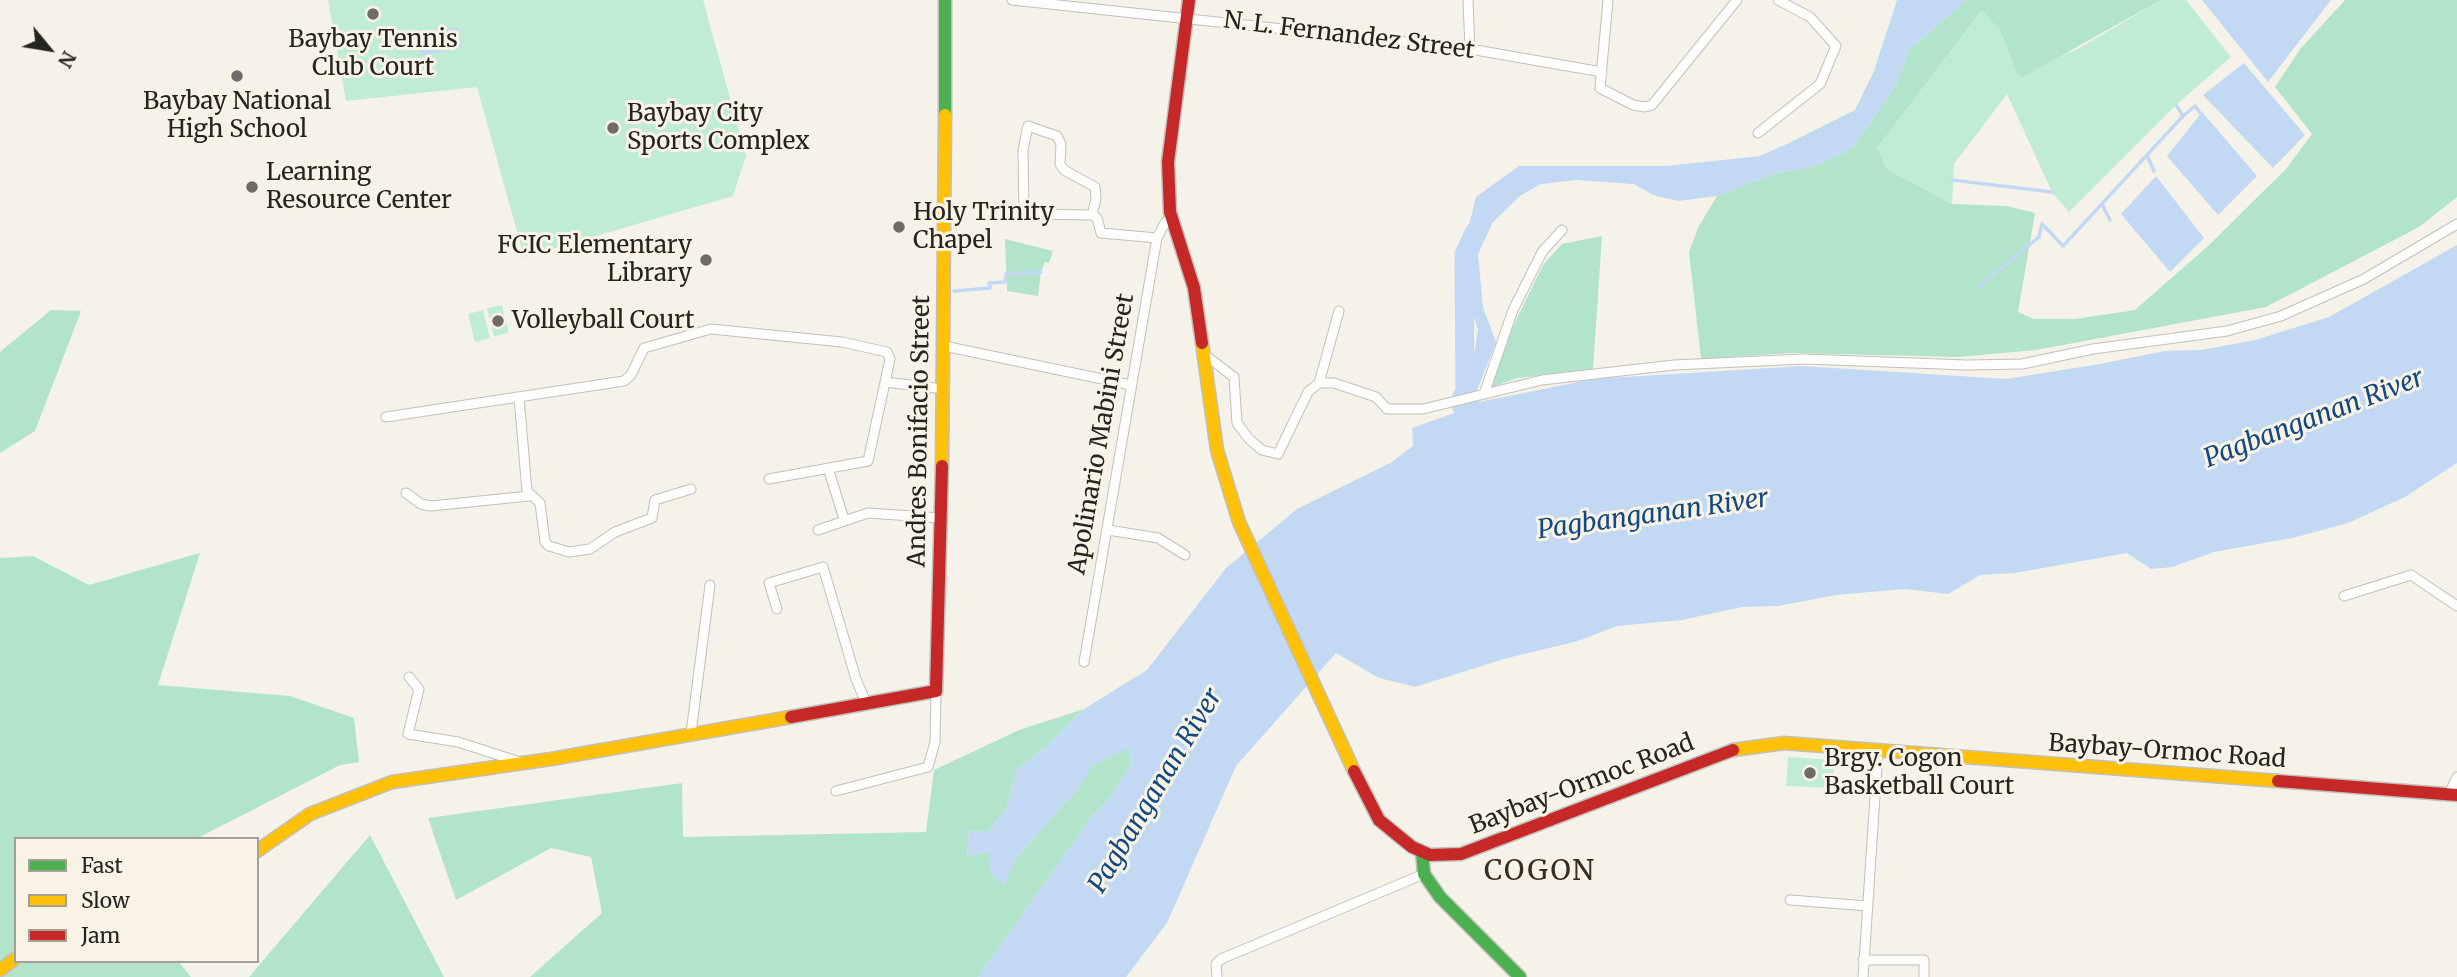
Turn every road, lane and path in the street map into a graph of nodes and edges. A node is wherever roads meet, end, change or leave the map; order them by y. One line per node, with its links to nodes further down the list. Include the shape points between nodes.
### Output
1 (945, 0): 19 (main road, Andres Bonifacio Street)
2 (1012, 0): 8 (street, N. L. Fernandez Street)
3 (1189, 0): 9 (main road)
4 (1468, 0): 10 (street)
5 (1608, 0): 11 (street)
6 (1737, 0): 11 (street, via 1652,105 1633,106 1606,93 1600,88)
7 (1778, 0): 12 (street, via 1810,17 1836,46 1820,84)
8 (1096, 4): 9 (street, N. L. Fernandez Street)
9 (1187, 18): 10 (street, N. L. Fernandez Street); 14 (main road, via 1168,162)
10 (1470, 49): 11 (street, N. L. Fernandez Street)
11 (1602, 72)
12 (1758, 133)
13 (1091, 215): 13 (street, via 1095,187 1064,170 1057,136 1028,126 1023,150 1024,214); 17 (street, via 1097,218 1101,233)
14 (1170, 215): 17 (street, Apolinario Mabini Street); 20 (main road, Baybay-Ormoc Road, via 1194,288)
15 (2457, 224): 25 (street, via 2364,279 2281,316 2227,331 2093,349 2022,364 1751,360 1608,370)
16 (1562, 230): 25 (street, via 1542,252 1513,310)
17 (1157, 238): 23 (street, Apolinario Mabini Street)
18 (1339, 311): 22 (street)
19 (944, 346): 23 (street); 24 (main road, Andres Bonifacio Street)
20 (1205, 355): 22 (street, via 1234,377 1237,423 1249,439 1270,453 1278,454 1308,392); 53 (main road, Baybay-Ormoc Road, via 1216,450 1240,522 1380,820 1396,837)
21 (885, 382): 24 (street); 26 (street, via 890,359 884,350 717,329 644,348 624,381); 28 (street, via 869,460)
22 (1319, 383): 25 (street, via 1334,383 1376,397 1387,409 1423,409)
23 (1131, 385): 36 (street, Apolinario Mabini Street)
24 (944, 389): 33 (main road, Andres Bonifacio Street)
25 (1481, 395)
26 (519, 398): 27 (street); 32 (street)
27 (386, 417)
28 (828, 468): 29 (street); 34 (street)
29 (769, 479)
30 (691, 489): 32 (street, via 655,500 652,518 576,552 546,544 540,503)
31 (405, 493): 32 (street, via 431,506)
32 (529, 496)
33 (941, 518): 34 (street, via 868,513); 44 (main road, Andres Bonifacio Street)
34 (844, 519): 35 (street)
35 (818, 530)
36 (1108, 530): 37 (street, via 1158,538); 42 (street, Apolinario Mabini Street)
37 (1185, 555)
38 (710, 585): 46 (street)
39 (2344, 596): 40 (street, via 2411,575)
40 (2457, 606)
41 (777, 609): 45 (street, via 769,583 823,567)
42 (1084, 662)
43 (409, 677): 48 (street, via 419,689 408,734 458,742)
44 (936, 691): 45 (main road); 50 (street, Andres Bonifacio Street, via 935,742 929,767)
45 (866, 703): 46 (main road)
46 (691, 733): 48 (main road)
47 (1878, 751): 51 (main road, Baybay-Ormoc Road); 53 (main road, Baybay-Ormoc Road, via 1784,743 1749,746 1648,780 1461,854); 56 (street)
48 (522, 763): 52 (main road, via 392,782 310,814)
49 (2457, 777): 51 (street)
50 (836, 791)
51 (2453, 794)
52 (259, 850)
53 (1422, 852): 54 (main road)
54 (1424, 874): 58 (street, via 1221,960 1216,964); 59 (main road, via 1440,897)
55 (1790, 900): 56 (street)
56 (1868, 906): 57 (street)
57 (1863, 960): 60 (street); 61 (street, via 1924,960)
58 (1217, 977)
59 (1520, 977)
60 (1863, 977)
61 (1924, 977)

